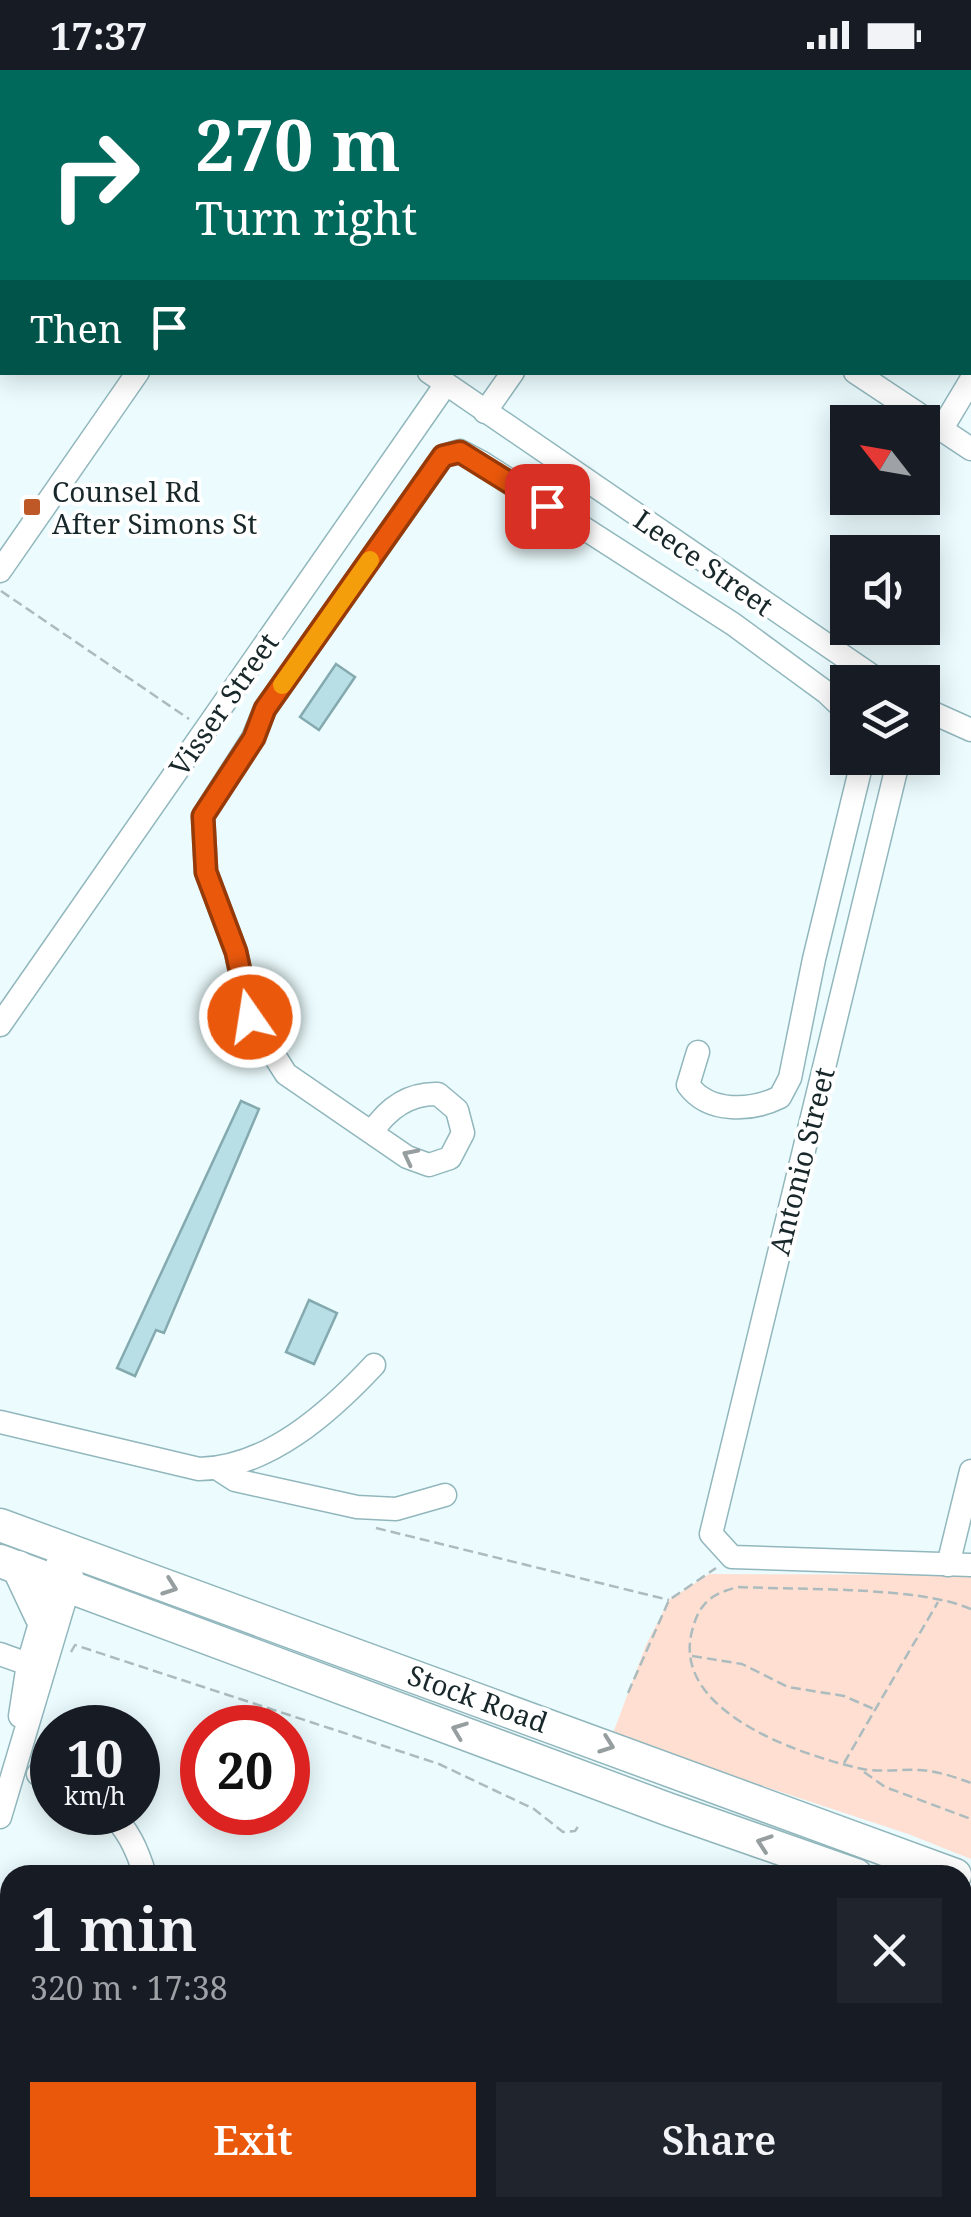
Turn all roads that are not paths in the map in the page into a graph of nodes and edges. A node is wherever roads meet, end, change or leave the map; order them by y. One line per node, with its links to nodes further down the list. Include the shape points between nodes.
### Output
1 (136, 375): 9 (street)
2 (511, 375): 6 (street)
3 (859, 375): 7 (street)
4 (438, 378): 6 (street, Leece Street); 12 (street, Visser Street)
5 (971, 380): 7 (street)
6 (486, 412): 10 (street, Leece Street)
7 (941, 430): 8 (street)
8 (971, 449)
9 (0, 574)
10 (857, 665)
11 (830, 697): 14 (street, via 733,624 460,452 443,456)
12 (222, 704): 14 (street); 18 (street, Visser Street)
13 (940, 716): 15 (street)
14 (260, 721): 20 (street, via 203,816 206,872 236,952 250,1017 286,1074)
15 (971, 730)
16 (858, 775): 19 (street, via 790,1078 780,1097 746,1109 696,1095 688,1085)
17 (895, 775): 29 (street, Antonio Street, via 711,1534 732,1557)
18 (0, 1025)
19 (698, 1052)
20 (372, 1132)
21 (374, 1365): 23 (street, via 297,1434)
22 (0, 1422): 23 (street)
23 (218, 1469): 25 (street, via 235,1480 357,1507 396,1508)
24 (971, 1470): 29 (street)
25 (444, 1495)
26 (0, 1526): 27 (highway, Stock Road)
27 (70, 1551): 30 (street); 38 (highway, Stock Road, one-way to 38)
28 (9, 1564): 30 (highway, Stock Road); 31 (highway)
29 (959, 1565)
30 (60, 1583): 31 (street); 33 (street); 37 (highway, Stock Road, one-way to 30)
31 (41, 1616): 33 (street)
32 (0, 1654): 33 (street)
33 (37, 1667): 34 (street, via 20,1714 21,1740)
34 (0, 1817)
35 (128, 1835): 36 (street)
36 (142, 1865)
37 (827, 1865)
38 (928, 1865)

